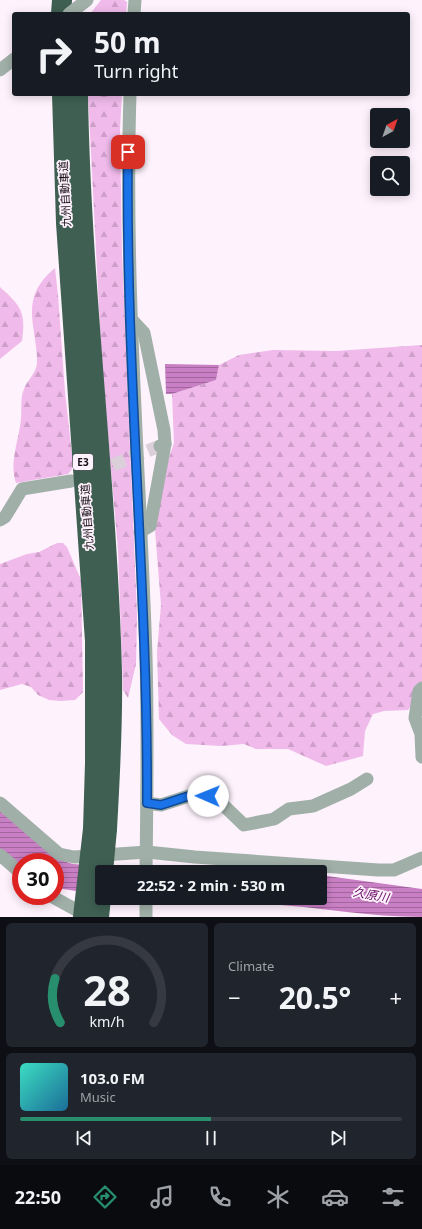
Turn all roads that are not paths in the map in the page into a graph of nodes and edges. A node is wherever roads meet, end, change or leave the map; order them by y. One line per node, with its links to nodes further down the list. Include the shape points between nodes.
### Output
1 (62, 0): 5 (highway)
2 (77, 0): 7 (highway)
3 (87, 0): 6 (street, bridge)
4 (135, 0): 8 (street)
5 (61, 12)
6 (72, 12)
7 (77, 12)
8 (134, 12)
9 (12, 61): 10 (street)
10 (0, 70)
11 (62, 96): 23 (highway, 九州自動車道 / E3, via 66,223 95,640)
12 (78, 96): 23 (highway, 九州自動車道 / E3, via 82,221 112,661 111,760)
13 (130, 96): 14 (street, via 128,166)
14 (131, 319): 17 (street); 17 (street, via 144,333 162,445 150,526)
15 (71, 481): 16 (street, via 22,489 5,517)
16 (0, 520)
17 (140, 532): 22 (street, via 146,657)
18 (422, 688): 19 (street, via 419,691 414,718 421,734)
19 (422, 757)
20 (367, 779): 22 (street, via 313,806 289,809 274,819 251,825 244,825 218,800 198,793 161,805)
21 (0, 803): 24 (street, via 60,854 74,858)
22 (147, 803): 24 (street)
23 (100, 829): 28 (highway, 九州自動車道 / E3, bridge); 32 (highway, 九州自動車道 / E3, bridge)
24 (147, 852): 26 (street, via 378,870 394,870); 29 (street)
25 (0, 855): 27 (street)
26 (422, 858)
27 (12, 865)
28 (103, 865)
29 (146, 865)
30 (64, 903): 33 (street)
31 (100, 905): 34 (highway)
32 (83, 917)
33 (89, 917)
34 (99, 917)

